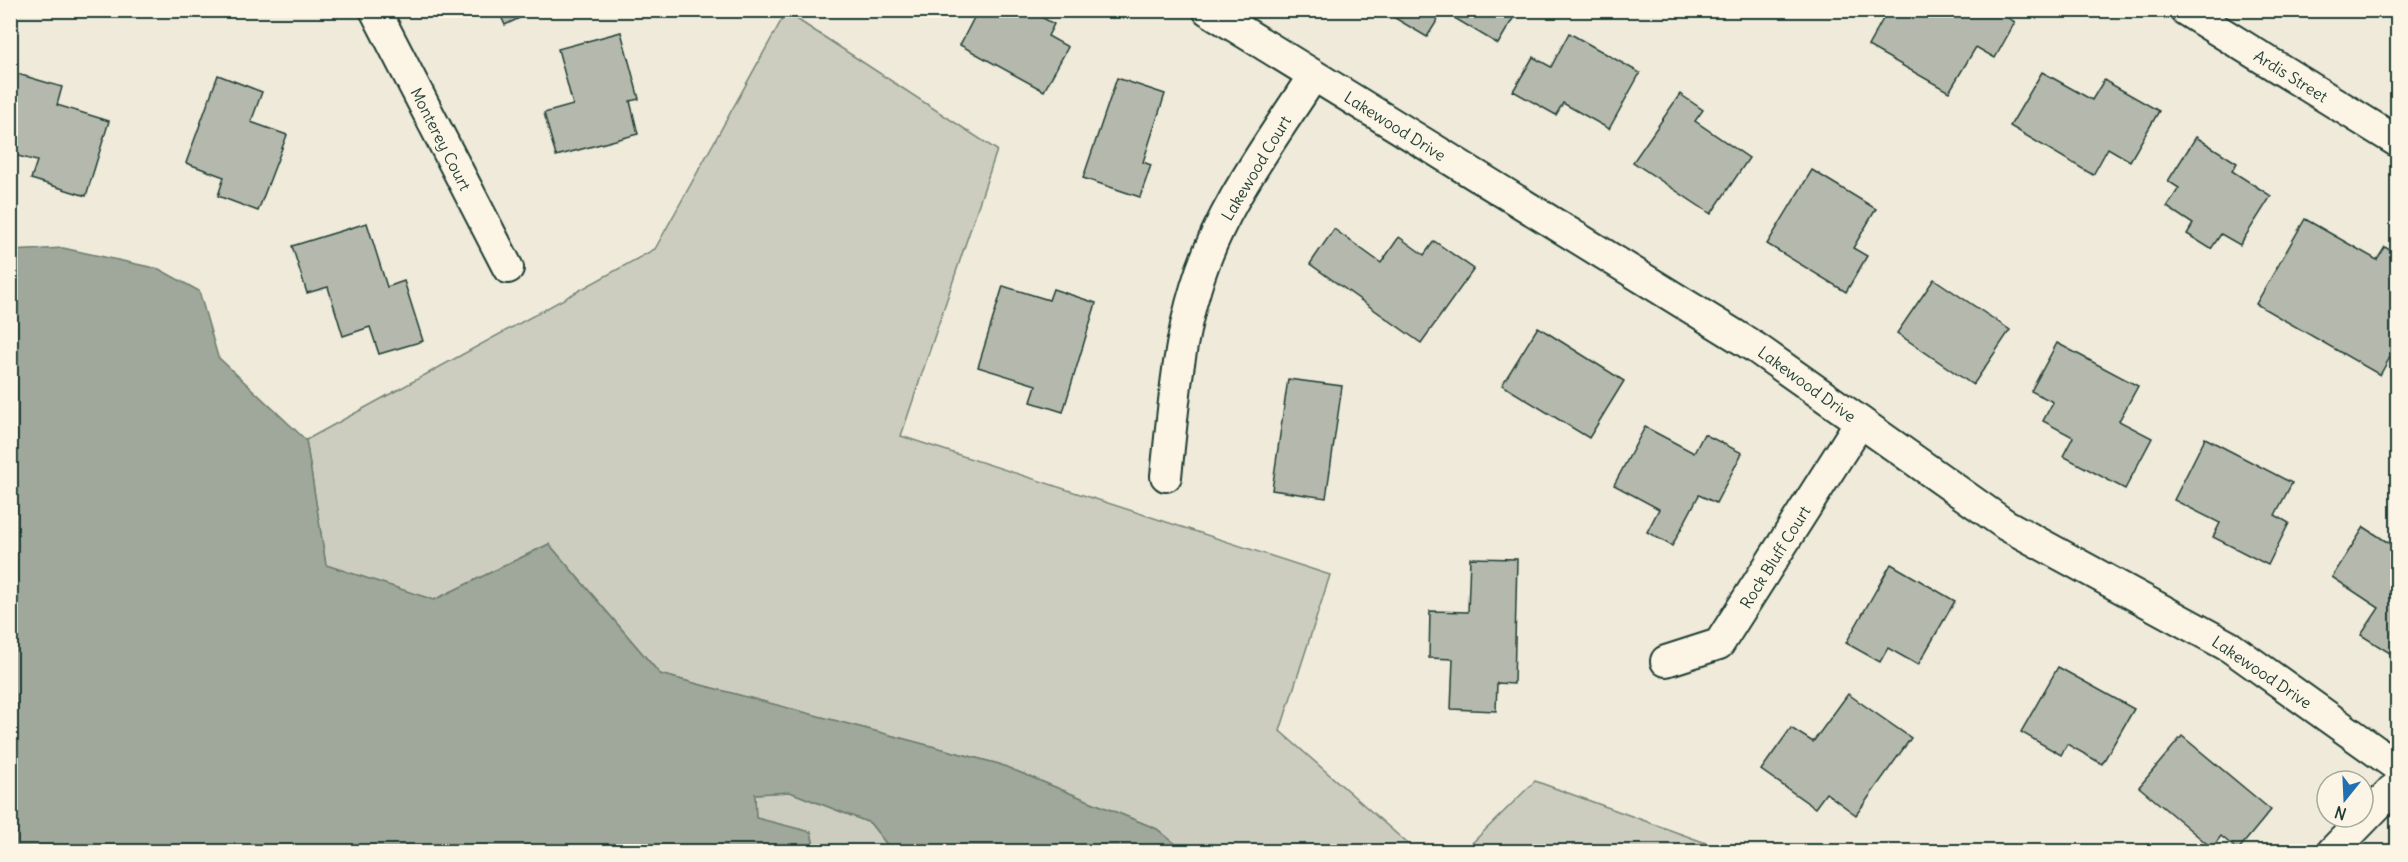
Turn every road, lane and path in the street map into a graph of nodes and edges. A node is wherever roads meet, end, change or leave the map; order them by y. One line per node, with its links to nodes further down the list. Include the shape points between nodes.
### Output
1 (375, 10): 6 (street, Monterey Court)
2 (1208, 10): 4 (street, Lakewood Drive)
3 (2185, 10): 5 (street, Ardis Street)
4 (1313, 75): 7 (street, Lakewood Drive, via 1756,348); 8 (street, Lakewood Court, via 1226,212 1196,286 1179,358)
5 (2397, 142)
6 (508, 268)
7 (1860, 422): 9 (street, Rock Bluff Court, via 1719,644); 10 (street, Lakewood Drive, via 2006,525 2230,647)
8 (1166, 476)
9 (1666, 662)
10 (2397, 767)
11 (2397, 784): 12 (street)
12 (2332, 852)

